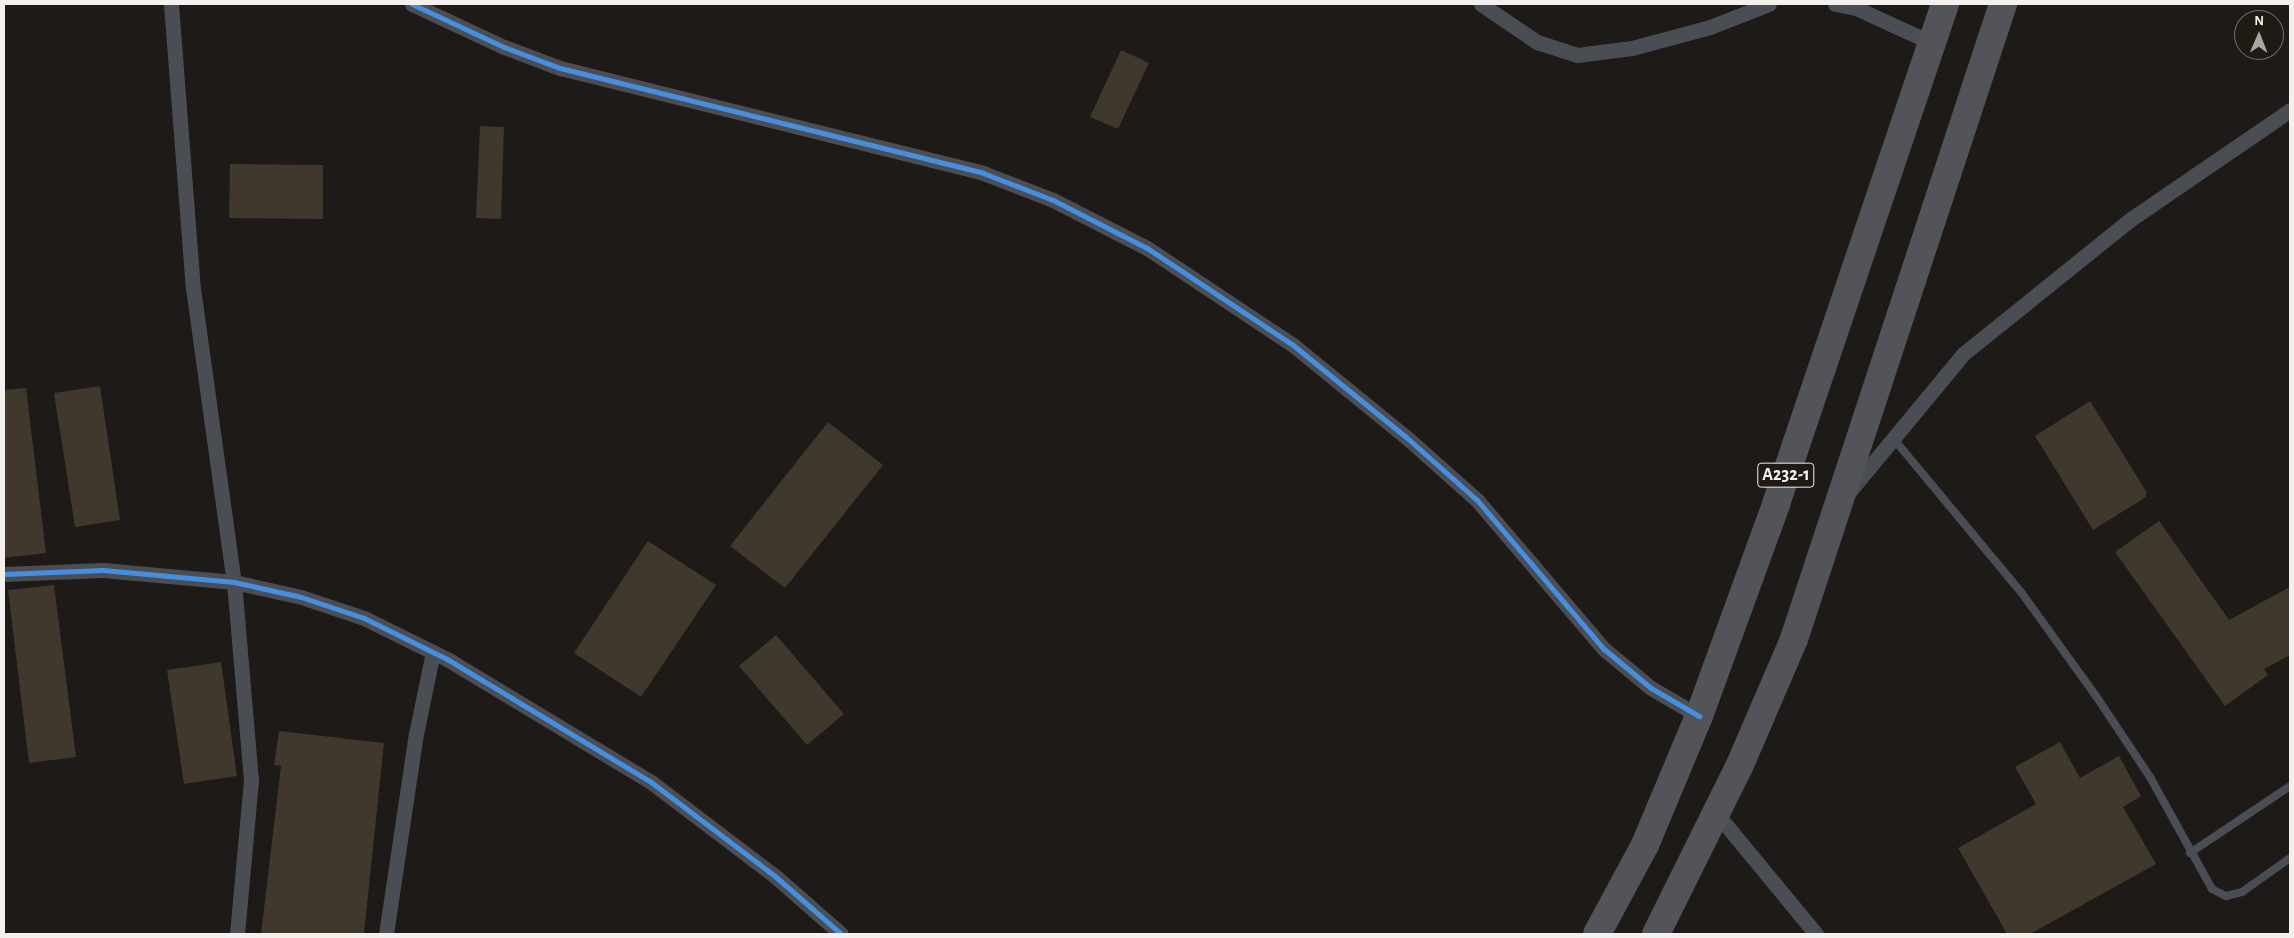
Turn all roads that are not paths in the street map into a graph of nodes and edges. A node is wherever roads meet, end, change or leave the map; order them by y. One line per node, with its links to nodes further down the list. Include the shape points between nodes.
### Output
1 (171, 4): 13 (street, via 193,288)
2 (412, 4): 15 (street, via 504,47 560,68 983,173 1053,200 1147,248 1293,345 1406,437 1477,500 1604,649 1651,688)
3 (1480, 4): 4 (street, via 1537,42 1577,55 1641,46 1710,27)
4 (1769, 4)
5 (1835, 4): 8 (street, via 1856,8)
6 (1946, 4): 8 (highway, A232-1)
7 (2003, 4): 11 (highway)
8 (1932, 43): 15 (highway, A232-1, via 1780,494)
9 (2290, 110): 10 (street, via 2201,169 2034,294 1963,354)
10 (1893, 438): 11 (street); 18 (lane, via 2021,592 2096,696 2150,777)
11 (1842, 501): 17 (highway, via 1794,639)
12 (4, 574): 13 (street, via 103,570)
13 (234, 582): 14 (street, via 301,597 364,618); 20 (street, via 251,780)
14 (433, 652): 21 (street, via 416,734); 22 (street, via 651,782 776,877)
15 (1698, 716): 23 (highway, A232-1, via 1645,846)
16 (2290, 786): 18 (lane)
17 (1716, 814): 24 (highway); 25 (street)
18 (2190, 853): 19 (lane, via 2212,889 2226,896 2242,892)
19 (2290, 858)
20 (238, 934)
21 (386, 934)
22 (841, 934)
23 (1596, 934)
24 (1656, 934)
25 (1816, 934)

